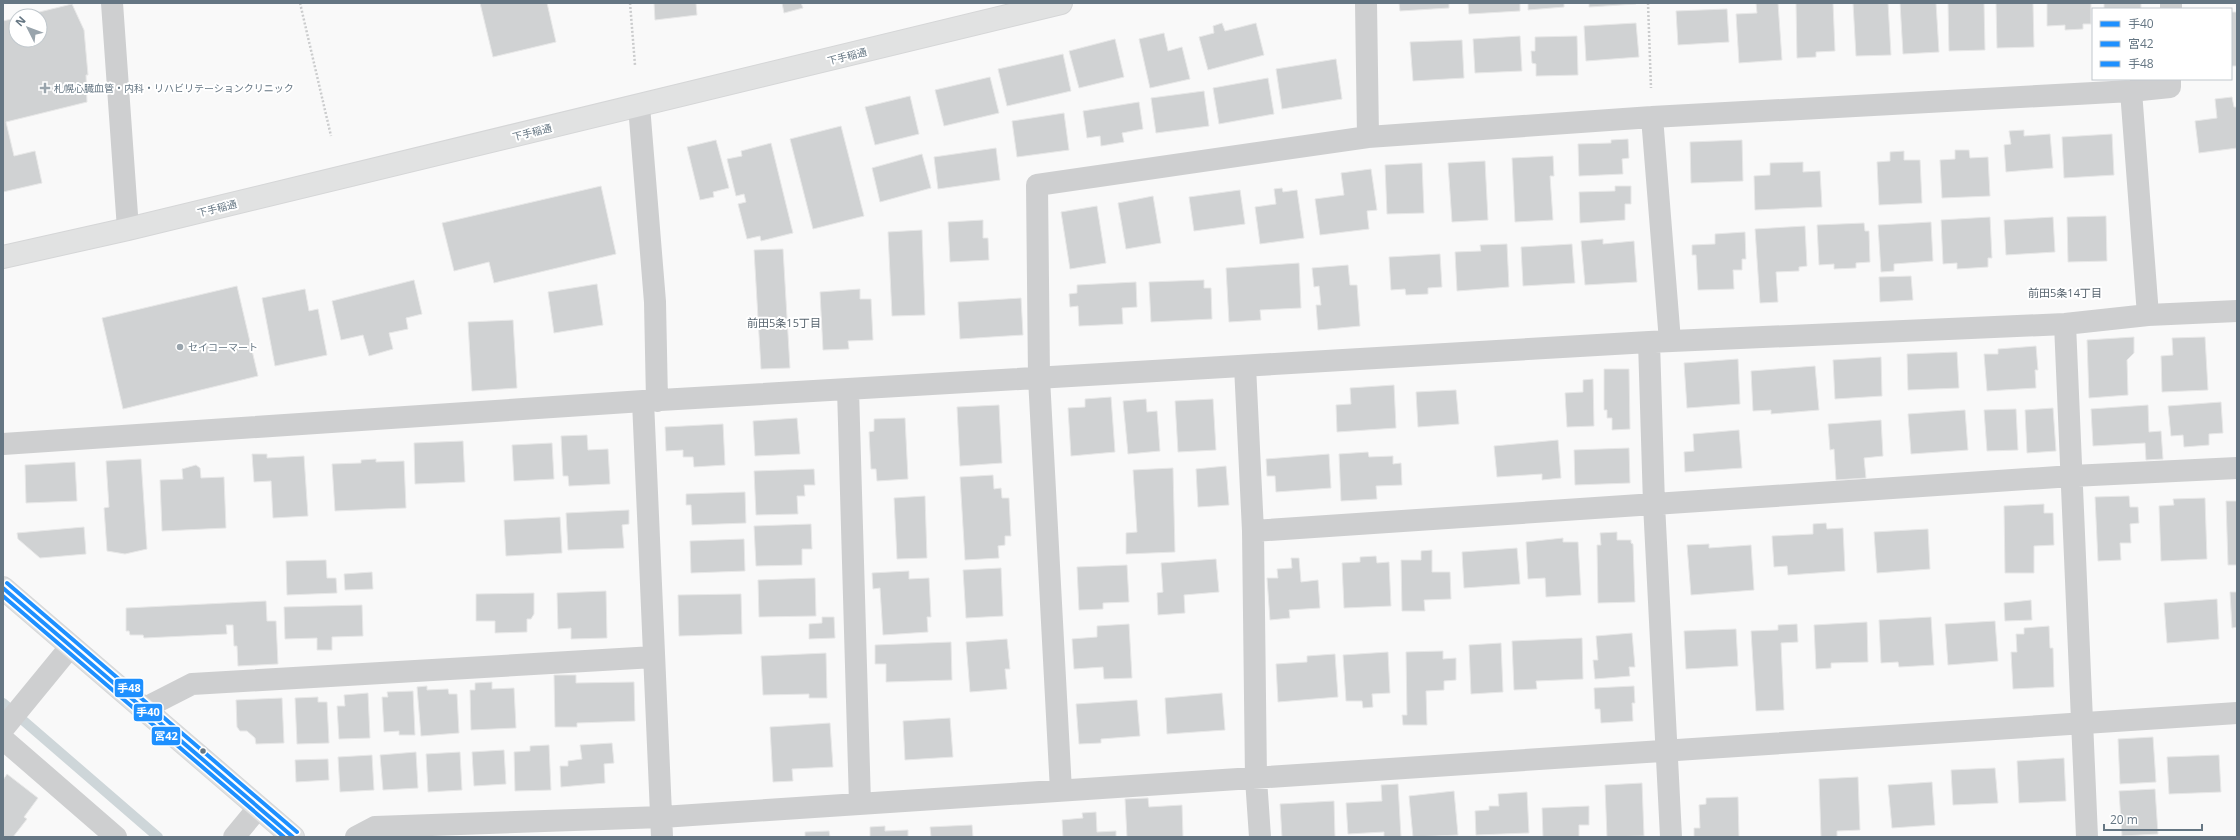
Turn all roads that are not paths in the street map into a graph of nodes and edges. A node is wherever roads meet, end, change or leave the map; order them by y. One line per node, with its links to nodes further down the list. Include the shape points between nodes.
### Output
1 (112, 3): 9 (street)
2 (1061, 3): 6 (street, 下手稲通)
3 (1366, 3): 8 (street)
4 (2170, 80): 5 (street, via 2170,88)
5 (2131, 91): 7 (street); 12 (street)
6 (639, 106): 9 (street, 下手稲通); 19 (street, via 655,302)
7 (1652, 117): 8 (street); 14 (street)
8 (1368, 137): 17 (street, via 1037,185)
9 (128, 229): 10 (street, 下手稲通)
10 (3, 257)
11 (2237, 310): 12 (street)
12 (2148, 315): 13 (street)
13 (2065, 324): 14 (street); 22 (street)
14 (1670, 341): 15 (street)
15 (1649, 342): 16 (street); 23 (street)
16 (1245, 366): 17 (street); 24 (street)
17 (1039, 378): 18 (street); 34 (street)
18 (848, 390): 19 (street); 35 (street)
19 (650, 401): 20 (street); 27 (street)
20 (3, 444)
21 (2237, 468): 22 (street)
22 (2072, 476): 23 (street); 30 (street)
23 (1654, 504): 24 (street); 32 (street)
24 (1253, 531): 33 (street)
25 (3, 588): 26 (street)
26 (71, 646): 28 (street); 31 (street)
27 (654, 657): 28 (street, via 192,684); 37 (street)
28 (143, 709): 36 (street)
29 (2237, 713): 30 (street)
30 (2083, 724): 32 (street); 44 (street)
31 (4, 731): 38 (street)
32 (1666, 750): 33 (street); 43 (street)
33 (1256, 779): 34 (street); 42 (street)
34 (1061, 791): 35 (street)
35 (860, 804): 37 (street)
36 (258, 808): 39 (street); 40 (street)
37 (662, 827): 41 (street, via 375,827)
38 (116, 837)
39 (234, 837)
40 (293, 837)
41 (356, 837)
42 (1260, 837)
43 (1670, 837)
44 (2087, 837)

